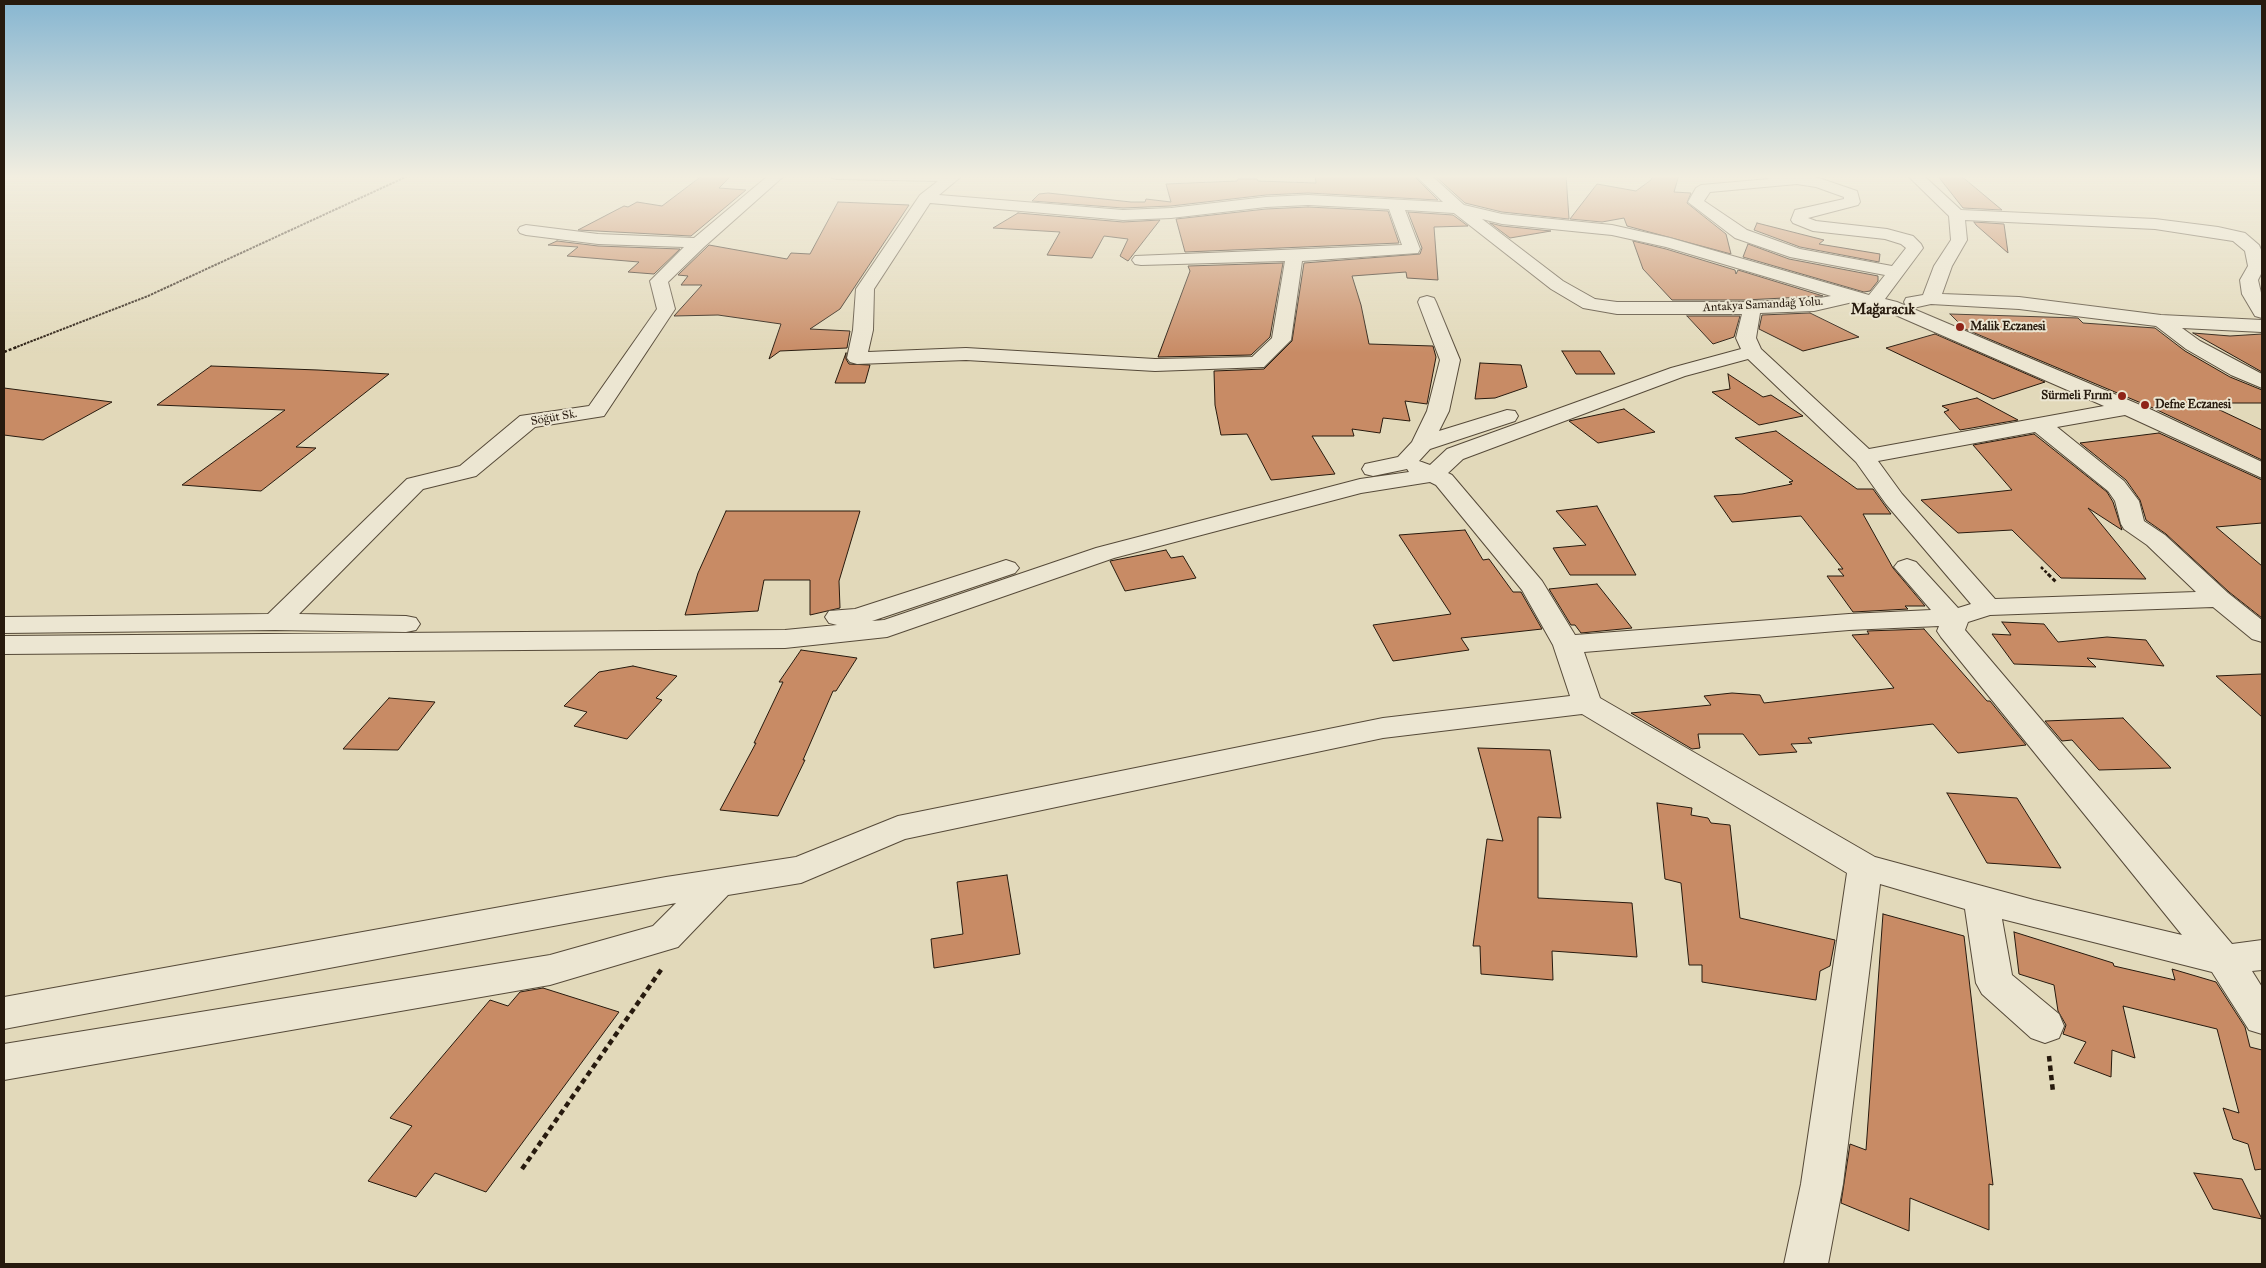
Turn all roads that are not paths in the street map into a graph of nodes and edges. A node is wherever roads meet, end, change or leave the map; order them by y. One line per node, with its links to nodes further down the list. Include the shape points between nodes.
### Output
1 (559, 234): 11 (street)
2 (708, 234): 11 (street, Söğüt Sk.)
3 (901, 234): 12 (street, via 865,289 863,330 857,358 966,354 1156,365 1257,363 1281,340)
4 (1406, 234): 12 (street, via 1412,249)
5 (1492, 234): 19 (street, Antakya Samandağ Yolu., via 1557,285 1590,304 1617,308)
6 (1631, 234): 15 (street)
7 (1742, 234): 14 (street, via 1796,253)
8 (1879, 234): 14 (street, via 1906,240 1915,248)
9 (1959, 234): 16 (street, via 1959,240 1943,266)
10 (2227, 234): 20 (street, via 2239,237 2253,249 2257,266 2249,280 2251,294)
11 (698, 243): 35 (street, Söğüt Sk., via 659,282 666,309 596,411 528,421 468,471 416,484)
12 (1294, 256): 13 (street)
13 (1141, 260)
14 (1897, 272): 18 (street)
15 (1853, 297): 18 (street, Antakya Samandağ Yolu.); 19 (street, Antakya Samandağ Yolu., via 1814,305)
16 (1931, 299): 18 (street); 21 (street, via 2019,303)
17 (1428, 302): 27 (street, via 1450,360 1438,411)
18 (1881, 304): 25 (street, Antakya Samandağ Yolu.)
19 (1752, 308): 23 (street)
20 (2262, 312)
21 (2161, 321): 22 (street); 24 (street, via 2193,345 2238,372)
22 (2262, 326)
23 (1749, 345): 27 (street); 28 (street); 30 (street, via 1455,454)
24 (2262, 382)
25 (2126, 408): 26 (street); 29 (street, Antakya Samandağ Yolu.)
26 (2039, 424): 28 (street); 32 (street, via 2116,486 2127,501 2133,524 2156,540)
27 (1414, 453): 30 (street); 35 (street, via 1104,536 857,616 662,626)
28 (1864, 456): 33 (street, via 1894,499)
29 (2262, 471)
30 (1434, 475): 38 (street, via 1360,486 1105,553 887,628 785,639); 39 (street, via 1444,480 1533,587)
31 (1907, 566): 34 (street)
32 (2220, 598): 33 (street); 37 (street)
33 (1988, 607): 34 (street)
34 (1954, 617): 39 (street, via 1849,622); 45 (street, via 1951,631)
35 (275, 622): 36 (street)
36 (4, 625)
37 (2262, 633)
38 (4, 645)
39 (1568, 645): 40 (street)
40 (1587, 704): 41 (street); 42 (street, via 1373,730 898,828 801,870)
41 (1865, 867): 43 (street); 50 (street, via 1822,1184)
42 (718, 883): 46 (street); 49 (street, via 665,937 550,970)
43 (1981, 899): 45 (street); 48 (street, via 1995,983)
44 (2262, 955): 45 (street)
45 (2224, 960): 47 (street)
46 (4, 1013)
47 (2262, 1018)
48 (2045, 1026)
49 (4, 1062)
50 (1806, 1264)

